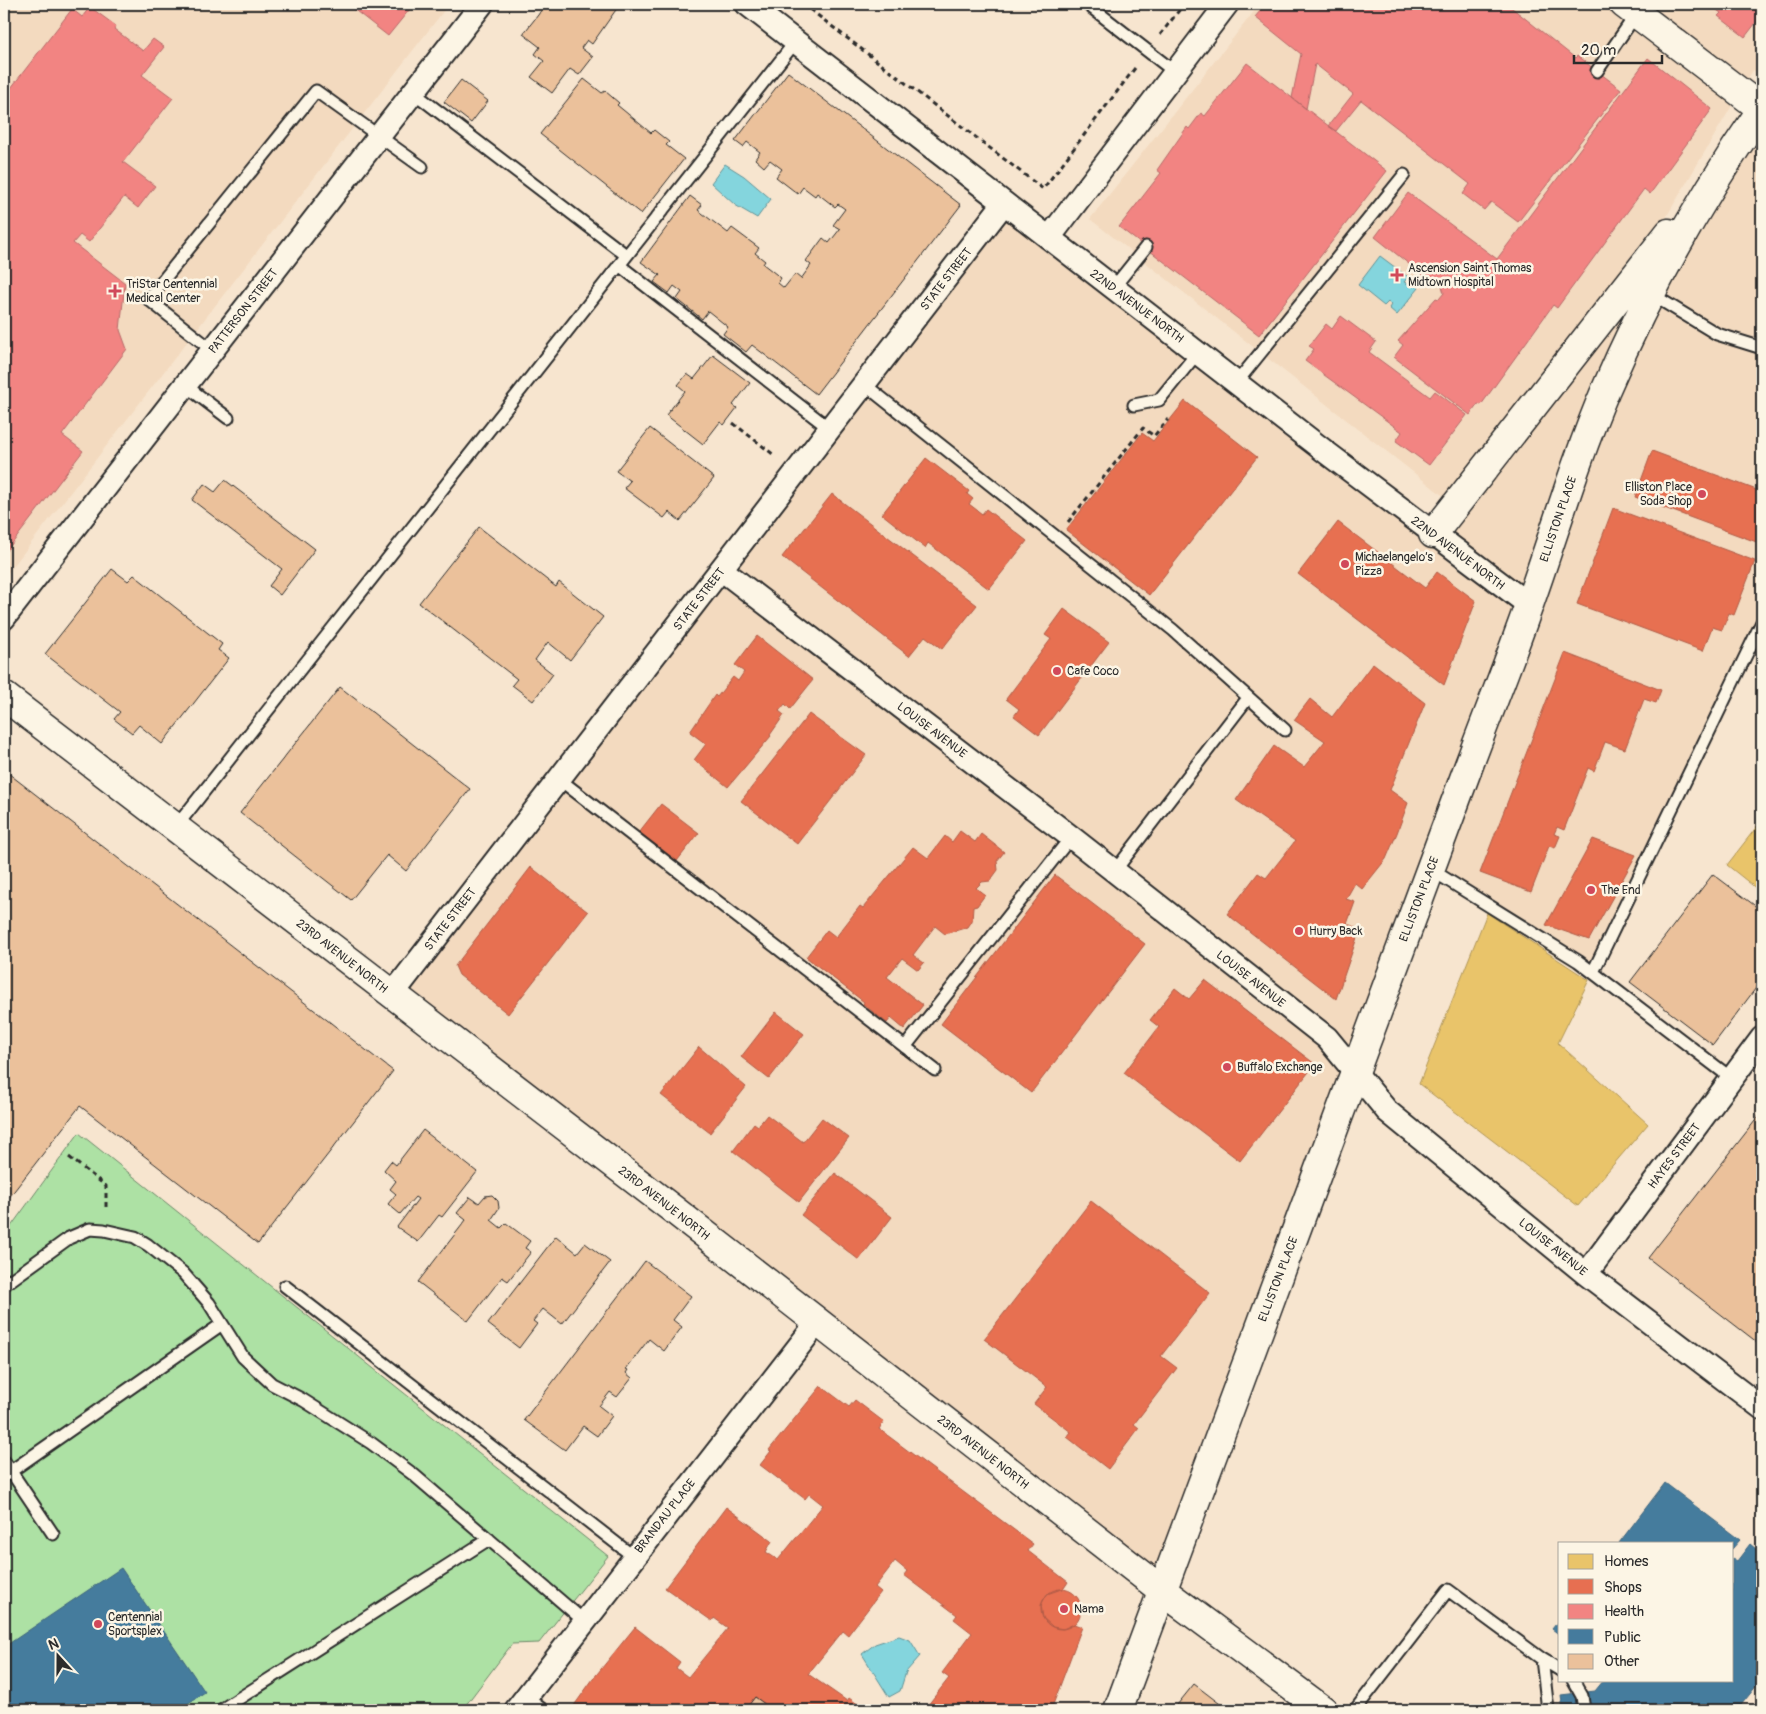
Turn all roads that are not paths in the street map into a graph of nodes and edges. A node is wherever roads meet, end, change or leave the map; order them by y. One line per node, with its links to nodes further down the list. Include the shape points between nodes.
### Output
1 (482, 4): 9 (street, PATTERSON STREET)
2 (747, 4): 6 (street, 22ND AVENUE NORTH)
3 (1087, 4): 8 (lane)
4 (1227, 4): 8 (street)
5 (1630, 9): 7 (lane); 10 (main road)
6 (796, 41): 15 (street, 22ND AVENUE NORTH); 18 (lane)
7 (1597, 71)
8 (1176, 73): 16 (street)
9 (413, 92): 11 (street, PATTERSON STREET); 18 (lane)
10 (1762, 109): 12 (main road, ELLISTON PLACE)
11 (378, 137): 13 (lane); 23 (street, PATTERSON STREET); 23 (lane, via 316,91 148,300)
12 (1724, 163): 21 (main road, ELLISTON PLACE); 31 (main road)
13 (422, 167)
14 (1404, 175): 25 (lane)
15 (1004, 203): 16 (street, 22ND AVENUE NORTH); 26 (street, STATE STREET)
16 (1049, 238): 20 (street, 22ND AVENUE NORTH)
17 (1146, 247): 20 (lane)
18 (626, 255): 19 (lane)
19 (619, 265): 30 (lane); 40 (lane)
20 (1114, 287): 24 (street, 22ND AVENUE NORTH)
21 (1650, 294): 22 (lane, via 1717,334); 33 (main road, ELLISTON PLACE, via 1591,426)
22 (1762, 348)
23 (212, 350): 27 (street, PATTERSON STREET)
24 (1198, 352): 25 (street, 22ND AVENUE NORTH); 28 (lane, via 1159,400)
25 (1237, 382): 31 (street, 22ND AVENUE NORTH)
26 (864, 384): 30 (street, STATE STREET); 37 (lane, via 1173,630)
27 (185, 385): 29 (lane); 34 (street, PATTERSON STREET)
28 (1134, 405)
29 (228, 418)
30 (830, 429): 32 (street, STATE STREET)
31 (1432, 534): 33 (street, 22ND AVENUE NORTH)
32 (722, 570): 39 (street, STATE STREET); 41 (street, LOUISE AVENUE)
33 (1529, 605): 42 (main road, ELLISTON PLACE)
34 (4, 618)
35 (1762, 622): 44 (lane)
36 (4, 696): 40 (main road, 23RD AVENUE NORTH)
37 (1248, 698): 38 (lane); 43 (lane)
38 (1285, 730)
39 (559, 779): 45 (street, STATE STREET); 47 (lane)
40 (175, 828): 45 (main road, 23RD AVENUE NORTH)
41 (1071, 837): 43 (street, LOUISE AVENUE); 47 (lane)
42 (1430, 870): 44 (lane); 49 (main road, ELLISTON PLACE)
43 (1114, 872): 49 (street, LOUISE AVENUE, via 1327,1038)
44 (1593, 972): 50 (lane)
45 (392, 994): 54 (main road, 23RD AVENUE NORTH)
46 (1762, 1038): 50 (street, HAYES STREET)
47 (905, 1047): 48 (lane)
48 (935, 1070)
49 (1354, 1071): 51 (street, LOUISE AVENUE, via 1387,1111); 62 (main road, ELLISTON PLACE)
50 (1731, 1078): 51 (street, HAYES STREET)
51 (1586, 1274): 56 (street, LOUISE AVENUE)
52 (4, 1285): 55 (lane, via 69,1238 90,1229 106,1231 135,1238 183,1273)
53 (285, 1286): 61 (lane)
54 (816, 1323): 61 (street, BRANDAU PLACE); 62 (main road, 23RD AVENUE NORTH)
55 (222, 1324): 58 (lane); 60 (lane, via 243,1357 272,1384 371,1443)
56 (1762, 1408)
57 (4, 1461): 58 (lane)
58 (7, 1474): 59 (lane)
59 (53, 1534)
60 (489, 1539): 63 (lane); 68 (lane)
61 (634, 1557): 63 (street, BRANDAU PLACE)
62 (1162, 1591): 69 (main road, ELLISTON PLACE); 70 (main road, 23RD AVENUE NORTH)
63 (584, 1621): 67 (street, BRANDAU PLACE)
64 (1542, 1659): 65 (lane); 71 (lane, via 1448,1590); 72 (lane)
65 (1558, 1669)
66 (1574, 1682): 73 (lane, via 1582,1696)
67 (528, 1706)
68 (221, 1710)
69 (1118, 1710)
70 (1323, 1710)
71 (1355, 1710)
72 (1548, 1710)
73 (1584, 1710)

